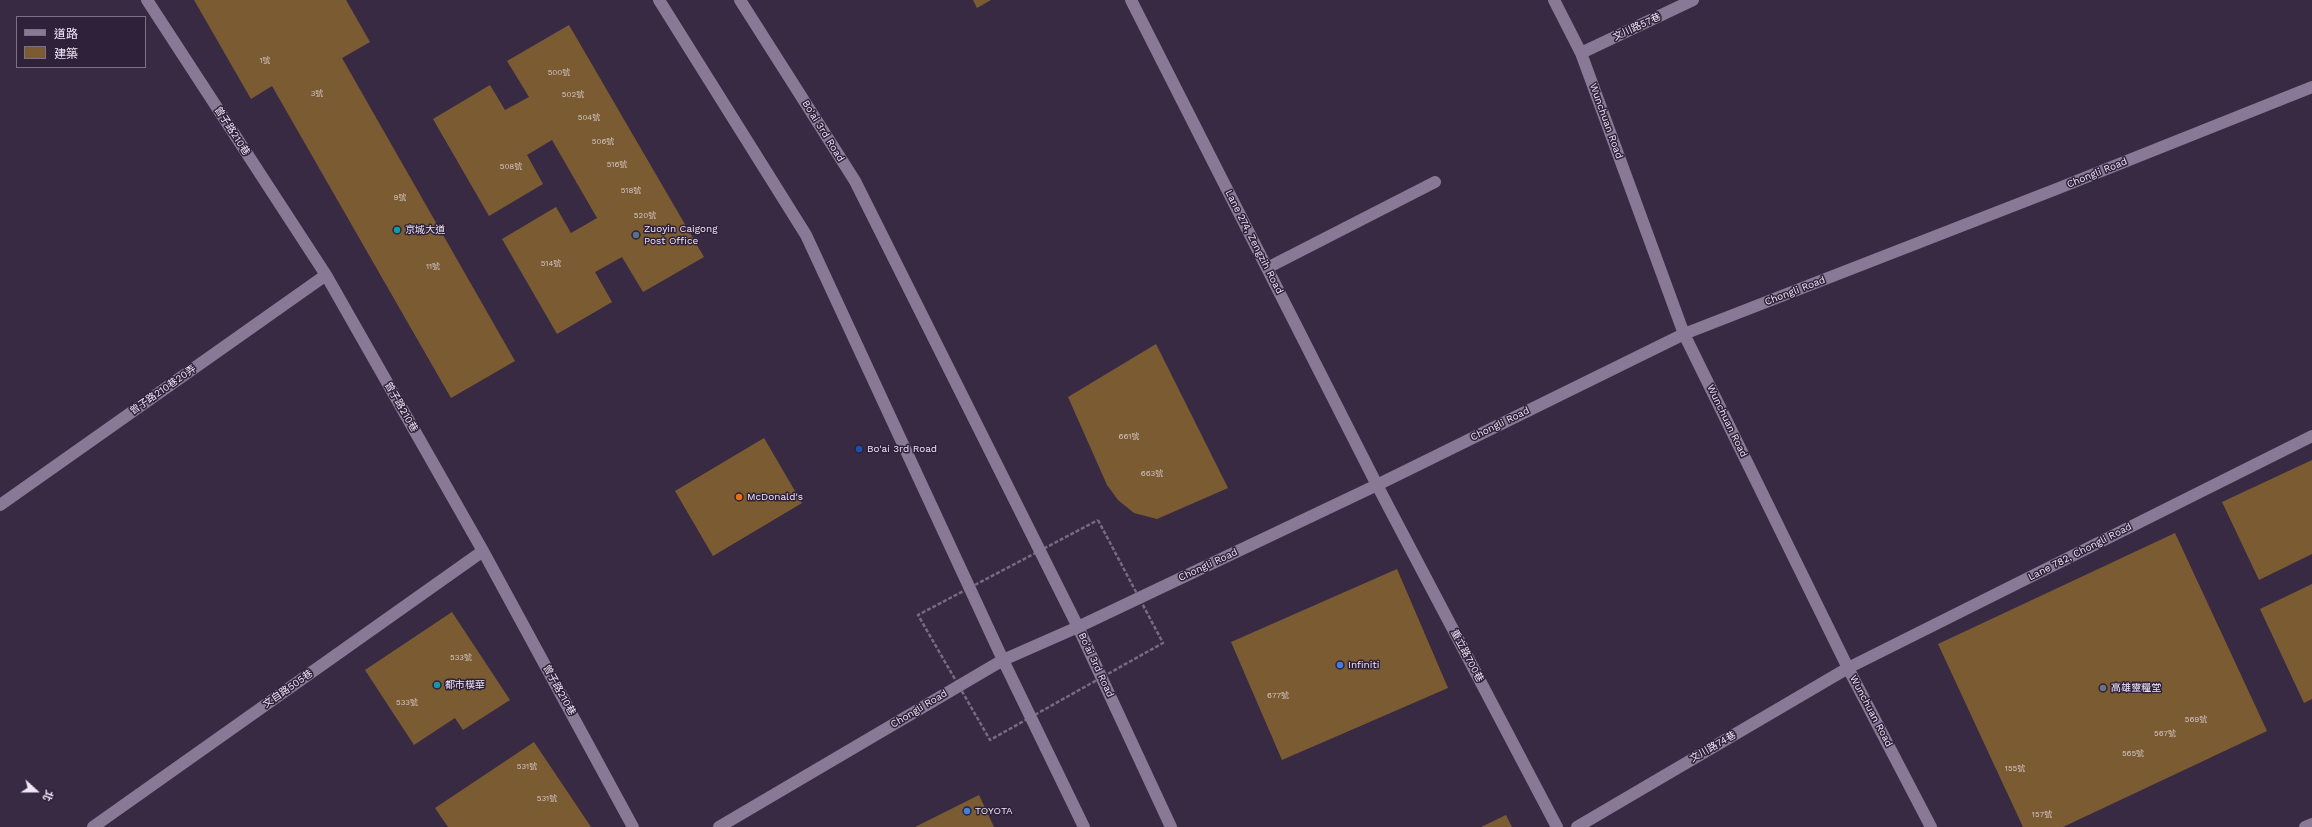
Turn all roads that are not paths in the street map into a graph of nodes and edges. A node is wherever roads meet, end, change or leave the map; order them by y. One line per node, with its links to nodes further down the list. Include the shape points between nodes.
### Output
1 (147, 0): 11 (street, 曾子路210巷)
2 (658, 0): 18 (street, via 806,235)
3 (740, 0): 17 (street, Bo'ai 3rd Road, via 854,181)
4 (1131, 0): 10 (street, Lane 274, Zengzih Road)
5 (1554, 0): 7 (street, Wunchuan Road)
6 (1693, 0): 7 (street, 文川路57巷)
7 (1581, 53): 12 (street, Wunchuan Road)
8 (2312, 87): 12 (street, Chongli Road)
9 (1435, 182): 10 (street)
10 (1267, 268): 14 (street, Lane 274, Zengzih Road)
11 (326, 275): 15 (street, 曾子路210巷20弄); 16 (street, 曾子路210巷)
12 (1684, 334): 14 (street, Chongli Road); 19 (street, Wunchuan Road)
13 (2312, 436): 19 (street, Lane 782, Chongli Road)
14 (1377, 485): 17 (street, Chongli Road); 26 (street, 重立路700巷)
15 (0, 505)
16 (483, 551): 21 (street, 文自路505巷); 22 (street, 曾子路210巷)
17 (1078, 627): 18 (street, Chongli Road); 25 (street, Bo'ai 3rd Road)
18 (1003, 660): 23 (street, Chongli Road); 24 (street)
19 (1848, 668): 27 (street, 文川路74巷); 28 (street, Wunchuan Road)
20 (2312, 824): 29 (street)
21 (93, 827)
22 (634, 827)
23 (719, 827)
24 (1084, 827)
25 (1171, 827)
26 (1557, 827)
27 (1577, 827)
28 (1932, 827)
29 (2305, 827)

